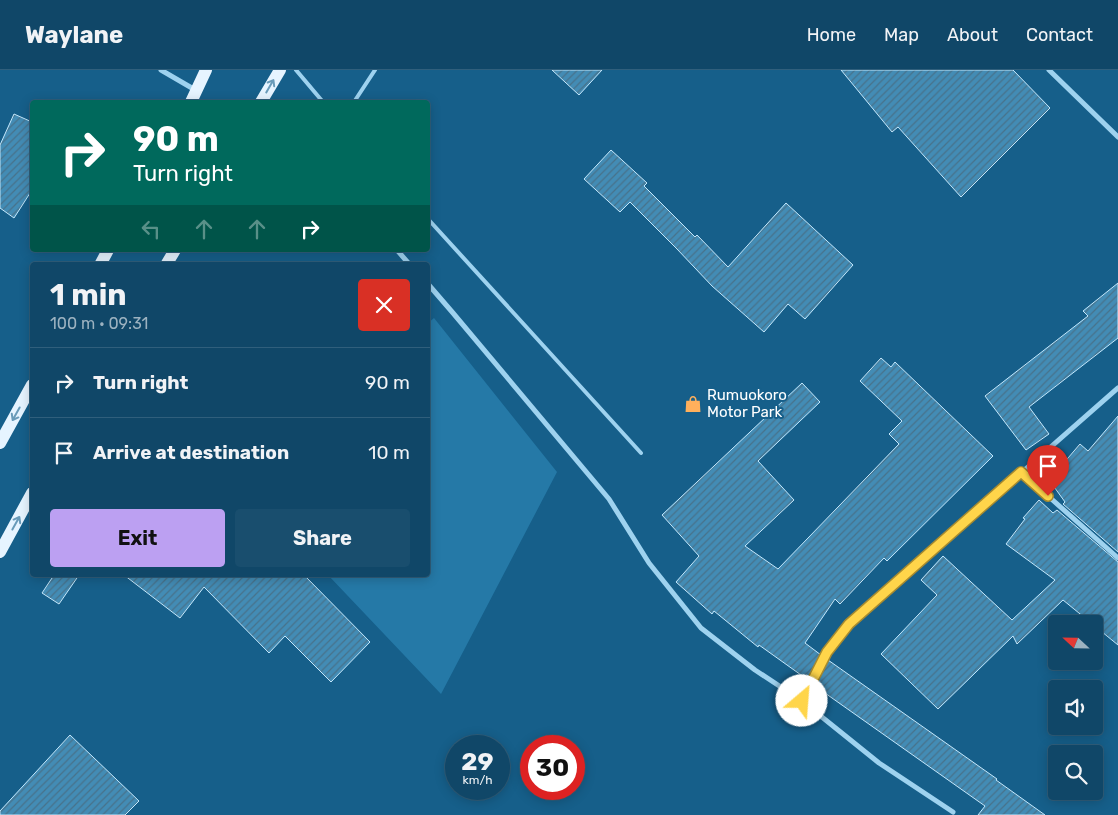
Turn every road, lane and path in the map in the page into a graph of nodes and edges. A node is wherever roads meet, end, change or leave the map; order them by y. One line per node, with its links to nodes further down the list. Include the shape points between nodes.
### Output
1 (160, 70): 7 (street)
2 (206, 70): 7 (main road)
3 (280, 70): 9 (main road, one-way to 3)
4 (296, 70): 10 (lane)
5 (375, 70): 11 (lane)
6 (1049, 70): 12 (street)
7 (197, 91): 8 (main road)
8 (192, 100)
9 (262, 100)
10 (321, 100)
11 (355, 100)
12 (1118, 137)
13 (430, 220): 20 (lane)
14 (399, 252): 15 (street)
15 (407, 262)
16 (430, 286): 25 (street, via 609,499 649,563 702,628 755,670)
17 (1118, 388): 21 (street)
18 (30, 389): 19 (main road, one-way to 19)
19 (0, 443)
20 (641, 453)
21 (1021, 472): 24 (street); 25 (street, via 849,624 827,652)
22 (30, 498): 23 (main road, one-way to 22)
23 (0, 552)
24 (1118, 558)
25 (802, 701): 26 (street, via 879,763)
26 (953, 812)

